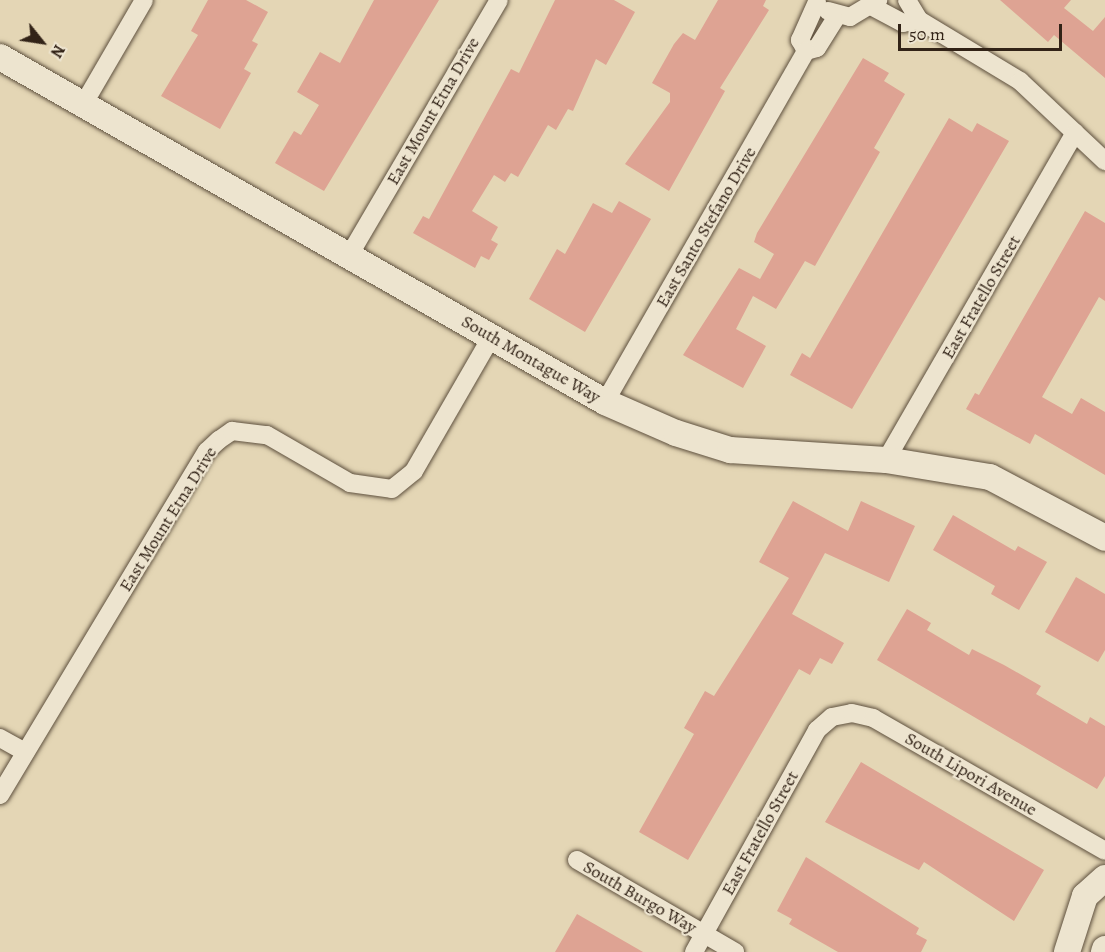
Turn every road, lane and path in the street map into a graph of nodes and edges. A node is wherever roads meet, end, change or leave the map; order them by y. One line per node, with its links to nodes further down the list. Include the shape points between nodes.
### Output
1 (144, 0): 10 (street)
2 (499, 0): 13 (street, East Mount Etna Drive)
3 (907, 0): 7 (street)
4 (817, 1): 6 (street); 8 (street, East Santo Stefano Drive, via 800,40)
5 (876, 3): 6 (street, via 850,17); 7 (street, via 903,23)
6 (838, 15): 8 (street, East Santo Stefano Drive, via 817,48)
7 (919, 20): 11 (street, via 1020,81)
8 (806, 51): 15 (street, East Santo Stefano Drive)
9 (0, 57): 10 (street, South Montague Way)
10 (83, 105): 13 (street, South Montague Way)
11 (1075, 133): 12 (street); 16 (street, East Fratello Street)
12 (1105, 161)
13 (350, 254): 14 (street, South Montague Way)
14 (492, 336): 15 (street, South Montague Way); 20 (street, East Mount Etna Drive, via 414,471 392,489 350,483 267,435 232,431 219,440 207,451)
15 (606, 402): 16 (street, South Montague Way, via 730,450)
16 (886, 460): 17 (street, South Montague Way, via 998,480)
17 (1105, 538)
18 (832, 717): 22 (street, South Lipori Avenue, via 852,713 873,718); 25 (street, East Fratello Street, via 818,730)
19 (0, 738): 20 (street)
20 (25, 752): 21 (street, East Mount Etna Drive)
21 (0, 795)
22 (1105, 851)
23 (576, 860): 25 (street, South Burgo Way)
24 (1105, 878): 28 (street, via 1085,896)
25 (704, 934): 26 (street, East Fratello Street); 27 (street, South Burgo Way)
26 (694, 952)
27 (735, 952)
28 (1067, 952)

